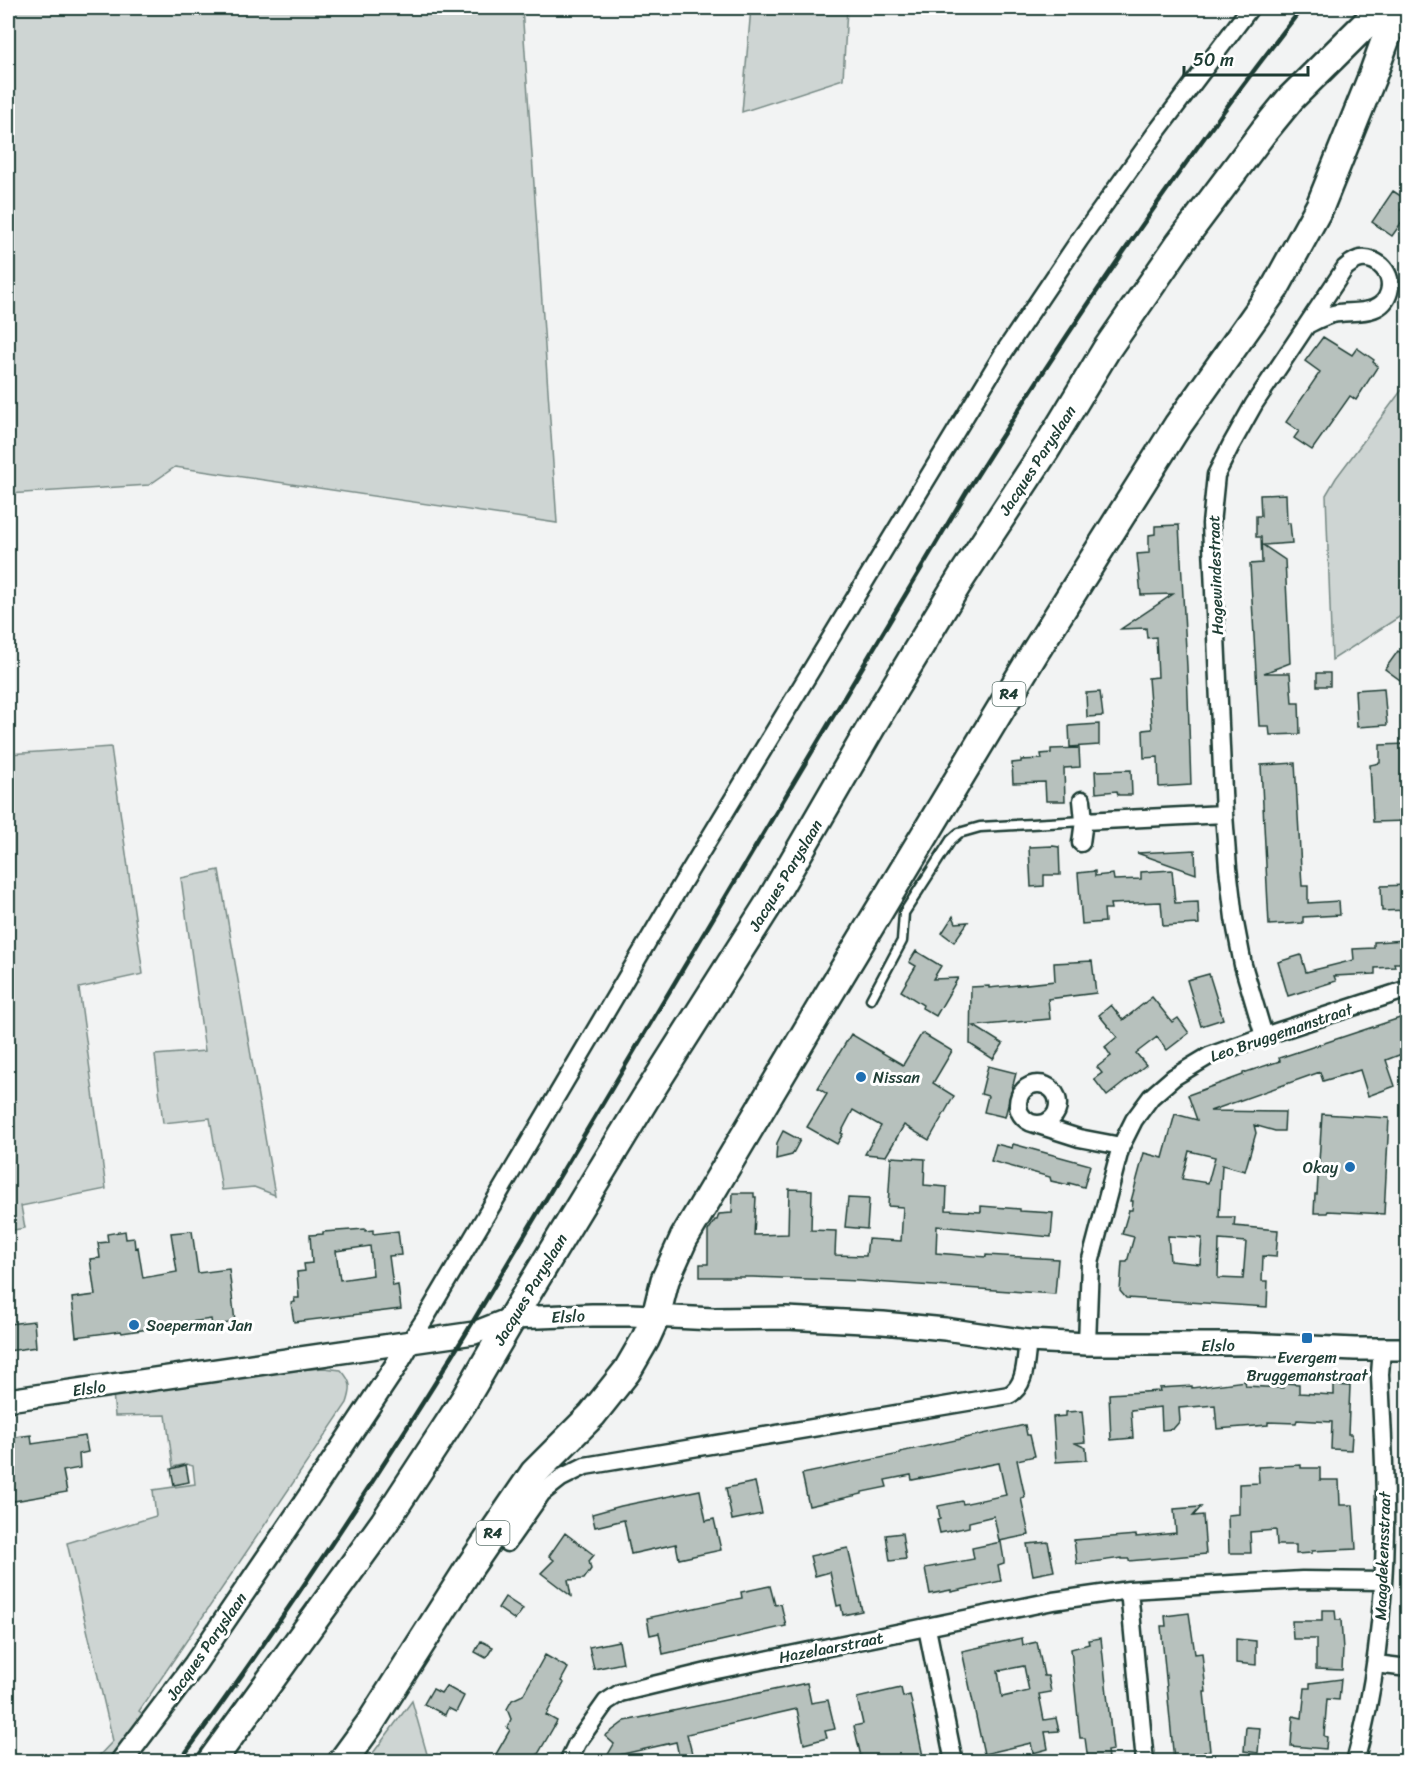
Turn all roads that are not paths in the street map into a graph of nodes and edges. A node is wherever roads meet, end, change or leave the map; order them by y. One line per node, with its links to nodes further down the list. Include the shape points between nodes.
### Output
1 (1250, 8): 19 (street, Jacques Paryslaan, via 1155,134 1004,352)
2 (1382, 8): 17 (highway, Jacques Paryslaan, via 1263,131 1106,350 961,578 770,902)
3 (1397, 8): 5 (highway, R4)
4 (1407, 16): 5 (highway, R4)
5 (1372, 77): 16 (highway, R4, via 1320,206 1275,288 1178,425 938,812 684,1238 665,1280)
6 (1307, 325): 6 (street, Hagewindestraat, via 1353,262 1372,260 1388,273 1389,293 1376,308 1334,314); 8 (street, Hagewindestraat, via 1254,404 1216,475 1211,524)
7 (1082, 800): 9 (street)
8 (1224, 814): 9 (street); 13 (street, Hagewindestraat, via 1236,930)
9 (1084, 821): 10 (street); 12 (lane, via 980,827 959,833 904,913 902,941)
10 (1081, 843)
11 (1407, 989): 13 (street, Leo Bruggemanstraat)
12 (871, 999)
13 (1264, 1036): 15 (street, Leo Bruggemanstraat, via 1209,1056 1174,1077 1151,1097)
14 (1034, 1124): 15 (street)
15 (1121, 1146): 20 (street, Leo Bruggemanstraat, via 1090,1263)
16 (656, 1316): 17 (street, Elslo); 18 (street, Elslo, via 883,1323); 32 (highway, R4, via 627,1371 592,1415 534,1473)
17 (512, 1318): 19 (street, Elslo, via 474,1333); 31 (highway, Jacques Paryslaan, via 384,1523)
18 (1028, 1341): 20 (street, Elslo); 24 (street, via 1022,1382 1009,1395 585,1466 542,1493)
19 (409, 1343): 23 (street, Elslo); 30 (street, Jacques Paryslaan, via 208,1645)
20 (1087, 1344): 21 (street, Elslo)
21 (1382, 1349): 22 (street, Elslo); 25 (street, Maagdekensstraat, via 1386,1528)
22 (1407, 1349)
23 (8, 1400)
24 (507, 1543)
25 (1383, 1581): 26 (street, Hazelaarstraat, via 1302,1580); 28 (street, Maagdekensstraat)
26 (1129, 1590): 27 (street, Hazelaarstraat, via 1053,1601); 35 (street)
27 (927, 1628): 33 (street, Hazelaarstraat, via 707,1672 620,1694 606,1702); 34 (street)
28 (1376, 1664): 29 (street); 36 (street, Maagdekensstraat)
29 (1407, 1668)
30 (121, 1761)
31 (211, 1761)
32 (342, 1761)
33 (568, 1761)
34 (954, 1761)
35 (1145, 1761)
36 (1355, 1761)

